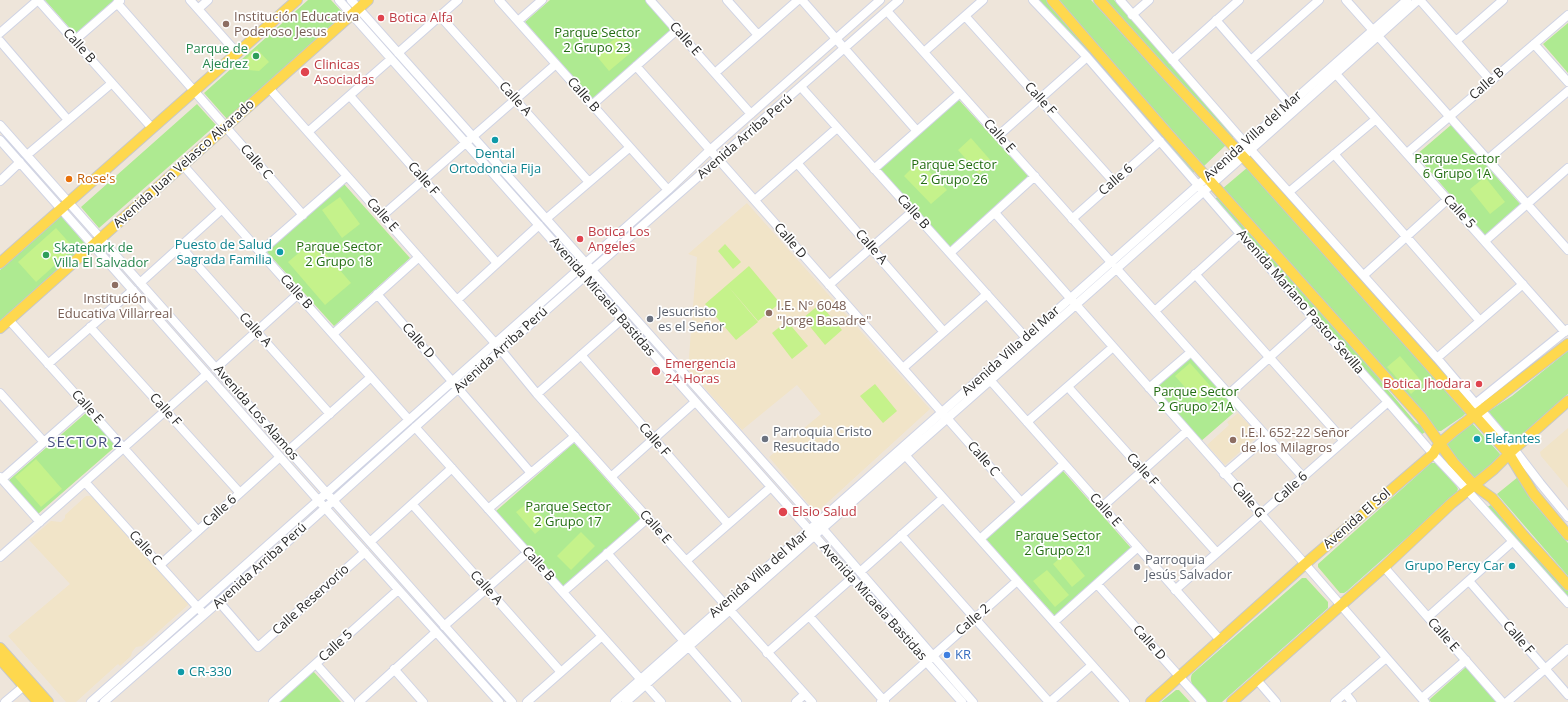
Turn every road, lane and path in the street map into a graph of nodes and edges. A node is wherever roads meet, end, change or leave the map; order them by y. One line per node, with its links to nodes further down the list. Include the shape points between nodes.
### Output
1 (38, 0): 40 (street); 45 (street, Calle B)
2 (190, 0): 30 (street)
3 (208, 0): 30 (street)
4 (297, 0): 49 (main road)
5 (339, 0): 31 (street, Avenida Micaela Bastidas)
6 (351, 0): 31 (street, Avenida Micaela Bastidas)
7 (368, 0): 31 (main road, Avenida Juan Velasco Alvarado)
8 (458, 0): 35 (street)
9 (499, 0): 38 (street, Calle B)
10 (542, 0): 38 (street)
11 (650, 0): 39 (street, Calle E)
12 (727, 0): 42 (street)
13 (798, 0): 42 (street)
14 (802, 0): 46 (street)
15 (879, 0): 46 (street, Avenida Arriba Perú)
16 (899, 0): 32 (street, Avenida Arriba Perú)
17 (983, 0): 36 (street)
18 (1033, 0): 51 (street, Avenida Mariano Pastor Sevilla)
19 (1052, 0): 103 (main road, Avenida Mariano Pastor Sevilla)
20 (1100, 0): 89 (main road, via 1165,73)
21 (1120, 0): 33 (street)
22 (1149, 0): 33 (street)
23 (1239, 0): 37 (street)
24 (1319, 0): 54 (street)
25 (1346, 0): 41 (street)
26 (1407, 0): 41 (street, Avenida Villa del Mar)
27 (1419, 0): 41 (street, Avenida Villa del Mar); 43 (street)
28 (1503, 0): 43 (street)
29 (119, 2): 45 (street); 64 (street)
30 (198, 9): 49 (street)
31 (355, 11): 50 (street, Avenida Micaela Bastidas); 52 (street, Avenida Micaela Bastidas); 63 (main road, Avenida Juan Velasco Alvarado)
32 (887, 11): 46 (street, Avenida Arriba Perú); 48 (street, Calle E)
33 (1132, 15): 53 (street)
34 (1568, 15): 47 (street, Calle B)
35 (440, 16): 50 (street); 69 (street, Calle A)
36 (965, 16): 48 (street); 68 (street, Calle F)
37 (1216, 20): 53 (street); 54 (street)
38 (518, 21): 55 (street, Calle B)
39 (677, 30): 56 (street); 57 (street, Calle E)
40 (0, 33)
41 (1376, 33): 58 (street, Avenida Villa del Mar); 70 (street, Avenida Villa del Mar); 73 (street)
42 (758, 35): 57 (street)
43 (1456, 40): 59 (street)
44 (0, 41): 75 (street)
45 (74, 41): 61 (street, Calle B)
46 (840, 44): 62 (street, Avenida Arriba Perú); 72 (street, Avenida Arriba Perú); 80 (street)
47 (1534, 44): 59 (street, Calle B); 60 (street)
48 (924, 52): 66 (street, Calle E)
49 (237, 53): 64 (main road)
50 (398, 53): 82 (street, Avenida Micaela Bastidas)
51 (1087, 57): 68 (street); 85 (street, Avenida Mariano Pastor Sevilla)
52 (391, 59): 67 (street); 86 (street, Avenida Micaela Bastidas)
53 (1172, 60): 89 (street)
54 (1251, 60): 70 (street)
55 (556, 64): 69 (street); 71 (street, Calle B)
56 (636, 66): 71 (street); 88 (street, Calle D)
57 (715, 73): 72 (street, Calle E)
58 (1336, 74): 74 (street, Calle 5); 89 (street, Avenida Villa del Mar)
59 (1491, 81): 73 (street, Calle B)
60 (1568, 82)
61 (112, 83): 75 (street); 78 (street, Calle B)
62 (801, 87): 79 (street, Calle B); 93 (street, Avenida Arriba Perú)
63 (269, 88): 77 (main road, Avenida Juan Velasco Alvarado); 81 (street, Calle E)
64 (194, 91): 77 (street, Calle C); 78 (main road)
65 (1568, 91): 94 (street)
66 (960, 93): 80 (street); 83 (street, Calle E)
67 (350, 96): 81 (street); 102 (street, Calle F)
68 (1040, 99): 83 (street); 106 (street, Calle F)
69 (515, 100): 82 (street); 105 (street, Calle A)
70 (1289, 104): 89 (street, Avenida Villa del Mar)
71 (592, 105): 87 (street, Calle B)
72 (751, 114): 88 (street, Avenida Arriba Perú)
73 (1449, 117): 90 (street, Calle B); 94 (street)
74 (1376, 119): 90 (street, Calle 5); 91 (street)
75 (68, 120): 92 (street)
76 (0, 125): 92 (street, Avenida Los Alamos)
77 (225, 126): 97 (main road, Avenida Juan Velasco Alvarado); 118 (street, Calle C)
78 (152, 128): 114 (main road)
79 (837, 128): 96 (street); 99 (street, Calle B)
80 (917, 130): 99 (street)
81 (308, 132): 100 (street, Calle E)
82 (474, 136): 86 (street); 121 (street, Avenida Micaela Bastidas)
83 (998, 136): 101 (street, Calle E)
84 (0, 140): 95 (street, Avenida Los Alamos)
85 (1160, 141): 106 (street, Calle 6); 107 (street, Avenida Mariano Pastor Sevilla)
86 (465, 143): 102 (street); 122 (street, Avenida Micaela Bastidas)
87 (629, 148): 105 (street); 108 (street, Calle B)
88 (710, 150): 93 (street, Calle D); 108 (street, Avenida Arriba Perú)
89 (1244, 150): 103 (street, Avenida Villa del Mar); 110 (street); 188 (main road)
90 (1407, 153): 111 (street, Calle 5)
91 (1334, 154): 110 (street); 124 (street)
92 (27, 156): 114 (street, Avenida Los Alamos)
93 (719, 160): 112 (street, Calle D); 138 (street, Avenida Arriba Perú)
94 (1487, 160): 113 (street)
95 (20, 162): 104 (street); 114 (street, Avenida Los Alamos)
96 (797, 163): 112 (street); 128 (street, Calle A)
97 (182, 164): 115 (street, Calle B); 126 (main road, Avenida Juan Velasco Alvarado)
98 (1568, 168): 113 (street)
99 (874, 169): 116 (street, Calle B)
100 (347, 176): 118 (street); 119 (street, Calle E)
101 (1035, 176): 117 (street); 120 (street, Calle E)
102 (424, 179): 119 (street); 134 (street, Calle F)
103 (1210, 180): 107 (street, Avenida Villa del Mar); 109 (street, Avenida Villa del Mar); 200 (main road, Avenida Mariano Pastor Sevilla, via 1421,417)
104 (0, 181)
105 (589, 182): 121 (street)
106 (1114, 182): 120 (street, Calle 6)
107 (1198, 184): 109 (street, Avenida Mariano Pastor Sevilla); 136 (street, Avenida Villa del Mar)
108 (668, 190): 135 (street, Avenida Arriba Perú)
109 (1204, 191): 123 (street, Avenida Mariano Pastor Sevilla); 136 (street, Avenida Villa del Mar)
110 (1289, 192): 140 (street)
111 (1448, 199): 124 (street); 125 (street, Calle 5)
112 (755, 200): 144 (street, Calle D)
113 (1526, 205): 125 (street); 129 (street)
114 (65, 206): 126 (street, Avenida Los Alamos); 133 (main road)
115 (222, 209): 127 (street); 130 (street, Calle B)
116 (913, 212): 128 (street); 131 (street, Calle B)
117 (995, 213): 131 (street); 150 (street)
118 (303, 215): 130 (street)
119 (382, 216): 132 (street, Calle E)
120 (1072, 218): 136 (street, Calle E)
121 (546, 219): 135 (street, Avenida Micaela Bastidas)
122 (539, 225): 134 (street); 137 (street, Avenida Micaela Bastidas)
123 (1240, 234): 139 (street); 152 (street, Avenida Mariano Pastor Sevilla)
124 (1407, 236): 140 (street); 155 (street)
125 (1485, 241): 143 (street, Calle 5)
126 (97, 242): 142 (street, Avenida Los Alamos); 145 (street, Avenida Los Alamos); 153 (main road, Avenida Juan Velasco Alvarado)
127 (180, 246): 142 (street); 159 (street, Calle A)
128 (872, 248): 144 (street); 160 (street, Calle A)
129 (1568, 250)
130 (260, 252): 146 (street, Calle B)
131 (950, 253): 148 (street, Calle B)
132 (419, 257): 147 (street); 149 (street, Calle E)
133 (0, 263)
134 (497, 263): 149 (street)
135 (584, 263): 137 (street, Avenida Arriba Perú); 138 (street, Avenida Micaela Bastidas)
136 (1114, 265): 150 (street, Avenida Villa del Mar); 151 (street, Calle E)
137 (578, 269): 141 (street, Avenida Micaela Bastidas); 164 (street, Avenida Arriba Perú)
138 (591, 270): 141 (street, Avenida Arriba Perú); 233 (street, Avenida Micaela Bastidas)
139 (1195, 274): 151 (street); 168 (street)
140 (1364, 275): 169 (street)
141 (584, 277): 154 (street, Avenida Micaela Bastidas); 164 (street, Avenida Arriba Perú)
142 (140, 283): 171 (street, Avenida Los Alamos)
143 (1523, 284): 155 (street); 158 (street, Calle 5)
144 (829, 285): 172 (street, Calle D)
145 (133, 290): 156 (street); 173 (street, Avenida Los Alamos)
146 (298, 294): 159 (street); 161 (street, Calle B)
147 (377, 294): 161 (street); 176 (street, Calle D)
148 (987, 294): 160 (street); 162 (street, Calle B)
149 (456, 300): 164 (street, Calle E)
150 (1073, 301): 162 (street, Avenida Villa del Mar); 165 (street, Calle G); 175 (street, Avenida Villa del Mar)
151 (1155, 311): 166 (street, Calle E)
152 (1313, 318): 168 (street); 185 (street, Avenida Mariano Pastor Sevilla)
153 (9, 320): 157 (main road, Avenida Juan Velasco Alvarado); 170 (street, Calle E)
154 (621, 320): 167 (street); 184 (street, Avenida Micaela Bastidas)
155 (1480, 321): 169 (street)
156 (90, 327): 170 (street); 187 (street, Calle F)
157 (0, 328)
158 (1567, 330): 188 (street, Avenida El Sol)
159 (256, 331): 171 (street); 189 (street, Calle A)
160 (944, 332): 172 (street)
161 (333, 334): 174 (street, Calle B)
162 (1026, 338): 190 (street, Avenida Villa del Mar)
163 (1568, 344): 188 (main road, Avenida El Sol)
164 (498, 347): 176 (street, Avenida Arriba Perú); 178 (street, Avenida Arriba Perú); 181 (street, Calle E)
165 (1113, 347): 177 (street); 179 (street, Calle G)
166 (1191, 352): 179 (street); 182 (street, Calle E)
167 (581, 355): 181 (street); 197 (street, Calle F)
168 (1270, 357): 182 (street); 198 (street)
169 (1437, 358): 188 (street)
170 (48, 364): 186 (street, Calle E)
171 (216, 368): 202 (street, Avenida Los Alamos)
172 (903, 368): 190 (street, Calle D)
173 (207, 374): 187 (street); 206 (street, Avenida Los Alamos)
174 (371, 377): 189 (street); 191 (street, Calle B)
175 (990, 380): 190 (street, Avenida Villa del Mar); 192 (street, Calle E)
176 (452, 382): 178 (street, Calle D); 191 (street, Avenida Arriba Perú)
177 (1068, 387): 192 (street); 209 (street, Calle F)
178 (458, 388): 193 (street, Avenida Arriba Perú); 210 (street)
179 (1149, 388): 194 (street, Calle G)
180 (0, 393): 199 (street)
181 (537, 394): 195 (street, Calle E)
182 (1229, 394): 196 (street, Calle E)
183 (1568, 401): 203 (main road)
184 (695, 402): 197 (street); 216 (street, Avenida Micaela Bastidas)
185 (1388, 402): 198 (street, Calle 6); 204 (street, Avenida Mariano Pastor Sevilla)
186 (86, 405): 199 (street); 201 (street, Calle E)
187 (166, 410): 201 (street); 218 (street, Calle F)
188 (1477, 410): 200 (main road, Avenida El Sol); 203 (main road)
189 (330, 414): 202 (street)
190 (944, 415): 205 (street, Avenida Villa del Mar); 223 (street, Calle C); 233 (street, Avenida Villa del Mar)
191 (409, 420): 219 (street, Avenida Arriba Perú)
192 (1027, 422): 207 (street, Calle E)
193 (415, 427): 208 (street, Calle B); 222 (street, Avenida Arriba Perú)
194 (1187, 431): 209 (street); 211 (street, Calle G)
195 (574, 436): 210 (street); 212 (street, Calle E)
196 (1267, 437): 211 (street); 213 (street, Calle E)
197 (653, 439): 212 (street); 232 (street, Calle F)
198 (1344, 441): 213 (street, Calle 6)
199 (44, 442): 214 (street)
200 (1439, 444): 204 (main road, Avenida El Sol); 217 (main road, Avenida Mariano Pastor Sevilla)
201 (124, 448): 215 (street); 234 (street, Calle E)
202 (289, 450): 219 (street, Avenida Los Alamos)
203 (1512, 452): 217 (main road); 229 (street); 237 (main road, via 1533,493)
204 (1433, 454): 217 (street, Avenida Mariano Pastor Sevilla); 248 (main road, Avenida El Sol)
205 (905, 455): 220 (street); 233 (street, Avenida Villa del Mar)
206 (280, 457): 218 (street, Calle 6); 221 (street, Avenida Los Alamos)
207 (1064, 464): 223 (street); 225 (street, Calle E)
208 (452, 468): 224 (street); 227 (street, Calle B)
209 (1143, 470): 225 (street); 244 (street, Calle F)
210 (531, 473): 227 (street)
211 (1224, 474): 228 (street, Calle G)
212 (611, 477): 230 (street, Calle E)
213 (1303, 477): 228 (street, Calle 6)
214 (1, 478): 231 (street)
215 (85, 482): 231 (street); 249 (street, Calle C)
216 (770, 487): 232 (street); 235 (street, Avenida Micaela Bastidas)
217 (1471, 488): 240 (street, Avenida Mariano Pastor Sevilla); 250 (main road); 256 (main road, Avenida Mariano Pastor Sevilla, via 1492,498)
218 (240, 493): 234 (street, Calle 6)
219 (326, 493): 221 (street, Avenida Arriba Perú); 222 (street, Avenida Los Alamos)
220 (943, 498): 236 (street); 238 (street)
221 (318, 500): 226 (street, Avenida Los Alamos); 264 (street, Avenida Arriba Perú)
222 (333, 501): 226 (street, Avenida Arriba Perú); 239 (street, Avenida Los Alamos)
223 (1021, 502): 238 (street)
224 (412, 504): 239 (street); 257 (street, Calle A)
225 (1102, 507): 241 (street, Calle E)
226 (325, 508): 242 (street, Avenida Los Alamos); 261 (street, Avenida Arriba Perú)
227 (488, 509): 243 (street, Calle B)
228 (1260, 515): 244 (street, Calle 6); 248 (street, Calle G)
229 (1568, 517)
230 (648, 518): 245 (street); 247 (street, Calle E)
231 (40, 522): 246 (street)
232 (728, 524): 247 (street)
233 (819, 526): 235 (street, Avenida Villa del Mar); 251 (street, Avenida Micaela Bastidas)
234 (198, 531): 249 (street, Calle 6)
235 (812, 533): 252 (street, Avenida Micaela Bastidas); 265 (street, Avenida Villa del Mar)
236 (901, 535): 251 (street); 269 (street)
237 (1568, 535)
238 (980, 539): 253 (street)
239 (370, 542): 271 (street, Avenida Los Alamos)
240 (1512, 542): 254 (street); 262 (street, Avenida Mariano Pastor Sevilla)
241 (1138, 547): 255 (street); 259 (street, Calle E)
242 (365, 552): 258 (street, Avenida Los Alamos); 261 (street, Calle Reservorio, via 258,648)
243 (527, 552): 257 (street); 260 (street, Calle B)
244 (1217, 553): 259 (street, Calle 6)
245 (607, 554): 260 (street); 275 (street)
246 (0, 557)
247 (686, 561): 265 (street, Calle E)
248 (1305, 564): 263 (street, Calle G); 274 (main road, Avenida El Sol)
249 (160, 565): 264 (street, Calle C)
250 (1384, 567): 263 (main road); 268 (street, Calle E)
251 (860, 572): 280 (street, Avenida Micaela Bastidas)
252 (852, 578): 267 (street); 280 (street, Avenida Micaela Bastidas)
253 (1017, 581): 269 (street, Calle 2); 270 (street)
254 (1469, 581): 268 (street); 285 (street, Calle F)
255 (1097, 584): 270 (street); 288 (street, Calle D)
256 (1568, 585)
257 (487, 588): 271 (street); 287 (street, Calle A)
258 (398, 590): 272 (street, Avenida Los Alamos); 283 (street, Calle 5)
259 (1176, 590): 274 (street, Calle E)
260 (563, 592): 273 (street, Calle B)
261 (219, 602): 266 (street, Avenida Arriba Perú)
262 (1568, 603)
263 (1340, 606): 279 (street, Calle G); 289 (main road)
264 (198, 607): 266 (street, Calle C); 300 (street, Avenida Arriba Perú)
265 (727, 607): 275 (street, Avenida Villa del Mar); 278 (street, Calle E)
266 (204, 615): 301 (street, Avenida Arriba Perú)
267 (809, 616): 278 (street); 296 (street)
268 (1428, 617): 282 (street, Calle E)
269 (975, 618): 280 (street, Calle 2); 317 (street)
270 (1054, 622): 284 (street)
271 (444, 626): 307 (street, Avenida Los Alamos)
272 (436, 632): 286 (street); 306 (street, Avenida Los Alamos)
273 (602, 636): 287 (street); 290 (street, Calle B)
274 (1221, 641): 288 (main road, Avenida El Sol)
275 (686, 644): 290 (street, Avenida Villa del Mar); 312 (street)
276 (0, 648): 299 (main road)
277 (1568, 649): 285 (street)
278 (767, 653): 293 (street, Calle E)
279 (1386, 658): 292 (street); 295 (street, Calle G)
280 (930, 659): 296 (street, Calle 2); 315 (street, Avenida Micaela Bastidas); 316 (street, Avenida Micaela Bastidas)
281 (0, 660): 291 (main road)
282 (1466, 660): 295 (street); 325 (street, Calle E)
283 (316, 664): 302 (street, Calle 5); 303 (street)
284 (1092, 665): 317 (street); 318 (street)
285 (1545, 668): 294 (street, Calle F); 326 (street)
286 (394, 670): 304 (street); 305 (street)
287 (561, 672): 308 (street)
288 (1179, 677): 319 (main road, Avenida El Sol); 320 (street, Calle D)
289 (1257, 680): 321 (main road); 322 (street)
290 (643, 682): 309 (street, Avenida Villa del Mar); 310 (street, Avenida Villa del Mar); 311 (street, Calle B)
291 (24, 686): 297 (street); 298 (main road)
292 (1345, 693): 323 (street); 324 (street)
293 (805, 694): 313 (street); 314 (street, Calle E)
294 (1568, 695)
295 (1423, 700)
296 (883, 701)
297 (5, 702)
298 (38, 702)
299 (48, 702)
300 (91, 702)
301 (104, 702)
302 (273, 702)
303 (350, 702)
304 (359, 702)
305 (423, 702)
306 (498, 702)
307 (512, 702)
308 (527, 702)
309 (614, 702)
310 (626, 702)
311 (661, 702)
312 (737, 702)
313 (796, 702)
314 (812, 702)
315 (962, 702)
316 (974, 702)
317 (1049, 702)
318 (1125, 702)
319 (1151, 702)
320 (1202, 702)
321 (1232, 702)
322 (1276, 702)
323 (1334, 702)
324 (1352, 702)
325 (1502, 702)
326 (1507, 702)

